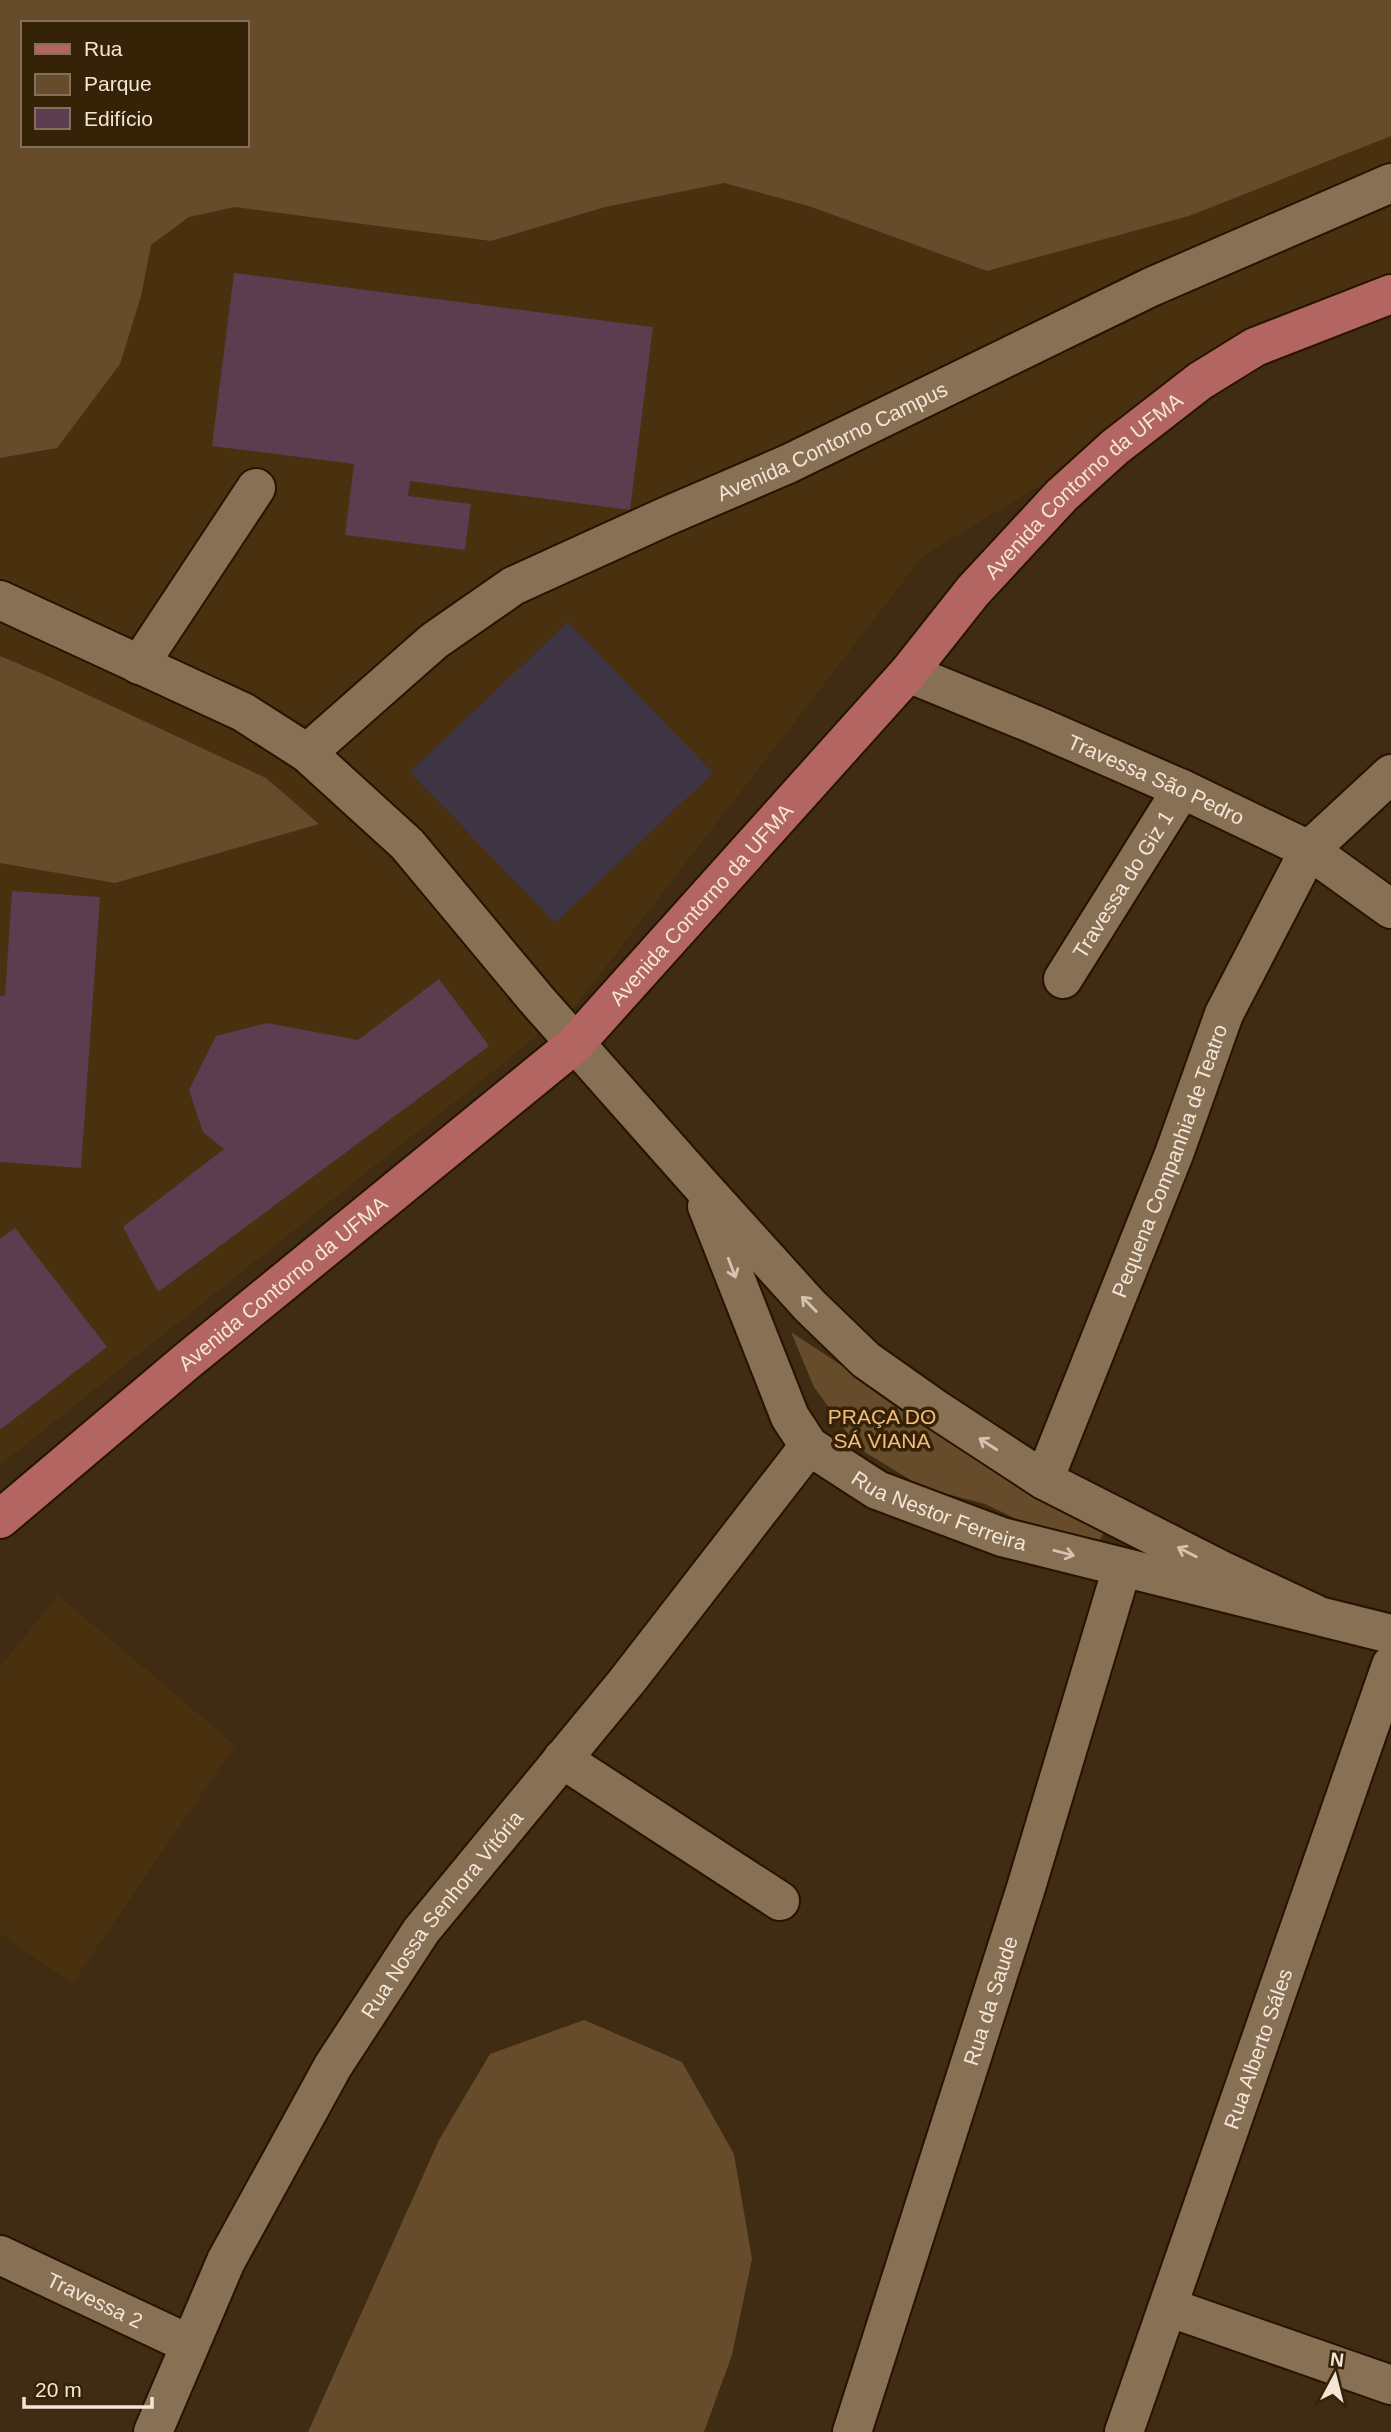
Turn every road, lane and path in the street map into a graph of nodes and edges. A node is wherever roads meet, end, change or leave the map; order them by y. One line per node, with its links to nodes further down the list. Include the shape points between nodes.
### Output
1 (1391, 183): 7 (street, Avenida Contorno Campus, via 1152,287 788,464 513,586 434,641)
2 (1391, 294): 6 (main road, Avenida Contorno da UFMA, via 1255,347 1200,381 1115,447 1062,495 973,591)
3 (256, 488): 5 (street)
4 (0, 600): 5 (street, Rua Nestor Ferreira)
5 (139, 666): 7 (street, Rua Nestor Ferreira, via 243,712)
6 (908, 673): 9 (street, Travessa São Pedro); 13 (main road, Avenida Contorno da UFMA)
7 (307, 753): 13 (street, Rua Nestor Ferreira, via 407,844)
8 (1391, 774): 10 (street)
9 (1182, 789): 10 (street, Travessa São Pedro); 12 (street, Travessa do Giz 1)
10 (1309, 850): 11 (street, Travessa São Pedro); 16 (street, Pequena Companhia de Teatro, via 1224,1014 1174,1154)
11 (1391, 909)
12 (1063, 979)
13 (575, 1044): 14 (street, Rua Nestor Ferreira); 17 (main road, Avenida Contorno da UFMA)
14 (698, 1182): 15 (street, Rua Nestor Ferreira, one-way to 15, via 790,1417); 16 (street, Rua Nestor Ferreira, one-way to 14, via 866,1360 810,1306)
15 (809, 1446): 18 (street, Rua Nestor Ferreira, one-way to 18, via 877,1490 1002,1537); 22 (street, Rua Nossa Senhora Vitória)
16 (1044, 1480): 19 (street, Rua Nestor Ferreira, one-way to 16)
17 (0, 1519)
18 (1122, 1568): 19 (street, Rua Nestor Ferreira); 29 (street, Rua da Saude, via 1025,1891)
19 (1315, 1614): 20 (street, Rua Nestor Ferreira)
20 (1391, 1634)
21 (1391, 1665): 25 (street, Rua Alberto Sáles)
22 (562, 1759): 23 (street); 26 (street, Rua Nossa Senhora Vitória, via 421,1931 333,2066 226,2261)
23 (780, 1901)
24 (0, 2255): 26 (street, Travessa 2)
25 (1168, 2307): 27 (street); 30 (street, Rua Alberto Sáles)
26 (189, 2344): 28 (street, Rua Nossa Senhora Vitória)
27 (1391, 2385)
28 (153, 2432)
29 (852, 2432)
30 (1124, 2432)

